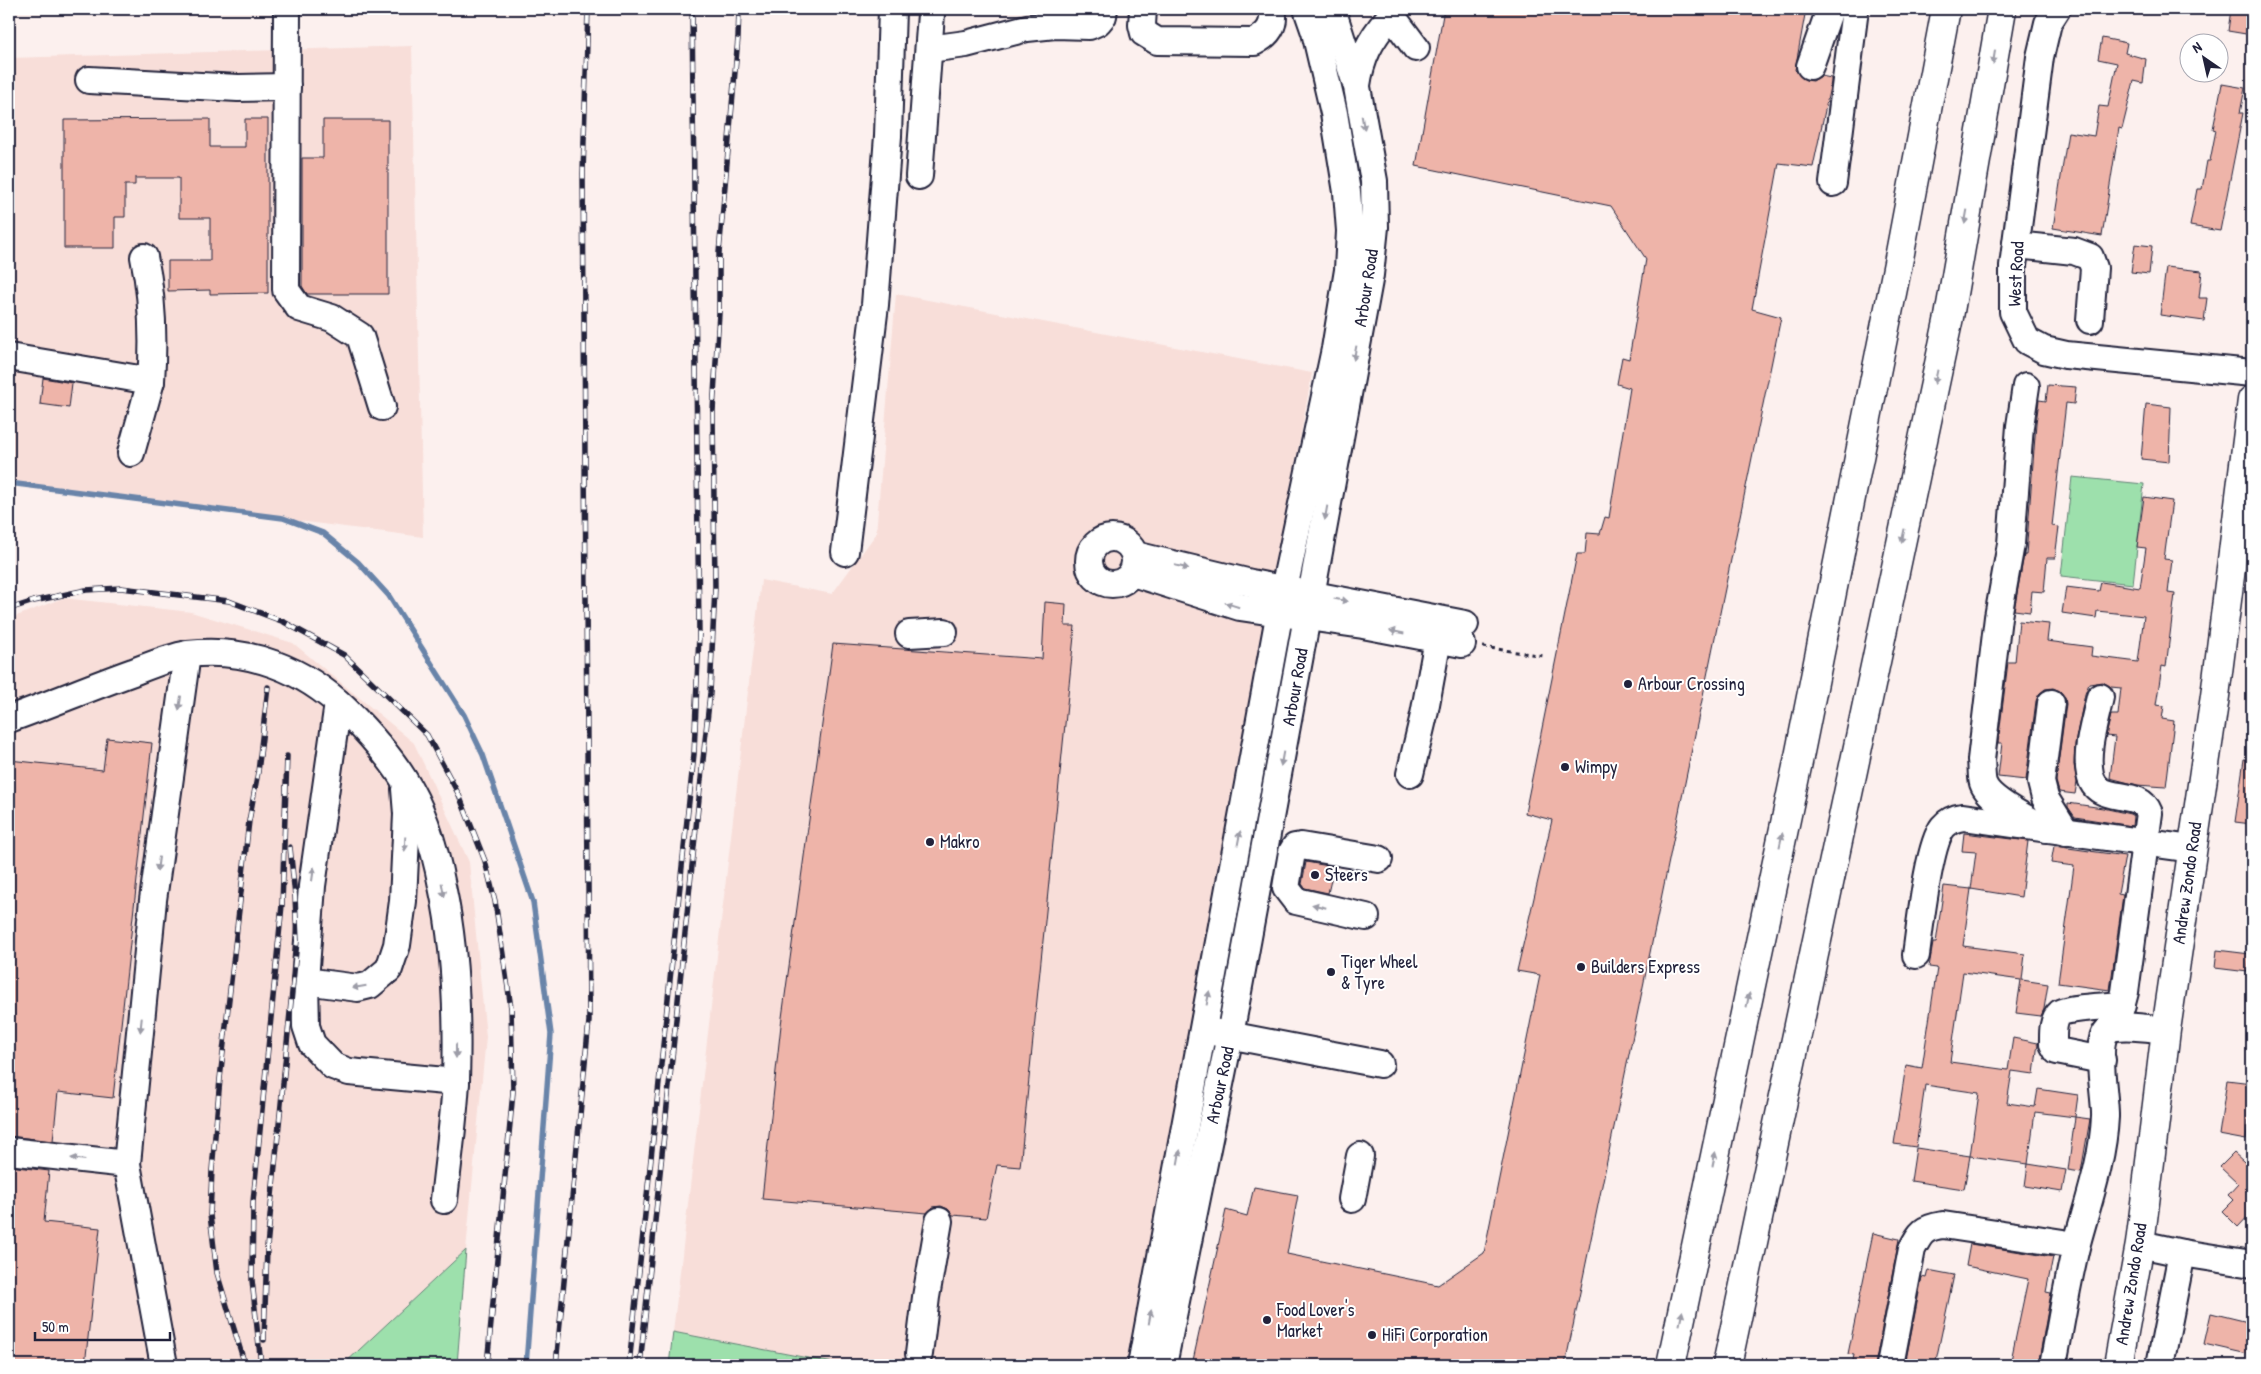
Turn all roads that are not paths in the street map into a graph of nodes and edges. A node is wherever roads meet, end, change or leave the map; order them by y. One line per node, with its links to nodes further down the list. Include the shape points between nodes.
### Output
1 (287, 9): 20 (street)
2 (892, 9): 22 (street)
3 (1104, 9): 15 (street, via 1098,22 1089,26)
4 (1143, 9): 5 (street, via 1144,33 1157,41 1254,42 1272,26 1275,19)
5 (1272, 9)
6 (1307, 9): 39 (street, Arbour Road, via 1332,104 1347,192 1350,231 1348,270 1335,349)
7 (1332, 9): 21 (street, Arbour Road)
8 (1830, 9): 18 (street)
9 (1856, 9): 25 (street)
10 (1946, 9): 78 (main road, one-way to 10, via 1804,733)
11 (2002, 9): 79 (main road, one-way to 79, via 1949,317)
12 (2057, 9): 26 (street, West Road, via 2048,23 2040,57)
13 (931, 14): 17 (street)
14 (1392, 14): 16 (street); 21 (street, via 1367,47)
15 (1056, 17): 17 (street, via 966,44)
16 (1416, 48)
17 (929, 49): 23 (street)
18 (1810, 66)
19 (89, 80): 20 (street, via 238,88)
20 (287, 87): 34 (street, via 286,290 299,308 332,318 360,336)
21 (1357, 87): 40 (street, Arbour Road, one-way to 40, via 1374,181 1375,228 1370,275)
22 (889, 93): 23 (street); 36 (street, via 875,305)
23 (925, 100): 24 (street)
24 (919, 176)
25 (1833, 183)
26 (2016, 244): 28 (street, via 2074,251 2090,257 2094,268); 30 (street, West Road, via 2013,312 2027,341 2044,350 2066,355)
27 (144, 257): 31 (street, via 154,336)
28 (2090, 320)
29 (9, 357): 31 (street)
30 (2252, 373)
31 (151, 381): 35 (street)
32 (2026, 386): 50 (street, via 2010,544 1982,750 1982,781 1999,800)
33 (2252, 400): 52 (main road, Andrew Zondo Road, via 2215,696)
34 (382, 407)
35 (131, 453)
36 (845, 552)
37 (1174, 586): 38 (street, via 1142,588); 39 (street, one-way to 37, via 1240,607); 39 (street, one-way to 39, via 1134,564 1251,584)
38 (1119, 602)
39 (1282, 602): 40 (street); 58 (street, Arbour Road, one-way to 39)
40 (1310, 606): 48 (street, via 1455,636 1424,715); 60 (street, Arbour Road, one-way to 60)
41 (944, 632): 42 (street)
42 (909, 634)
43 (187, 654): 45 (street, via 234,654 283,666); 47 (street); 66 (street, one-way to 66, via 153,900)
44 (2100, 697): 51 (street, via 2088,763 2090,776 2102,792 2137,800 2146,807)
45 (338, 703): 49 (street, via 381,747); 56 (street, one-way to 45, via 312,886)
46 (2051, 703): 50 (street, via 2041,782)
47 (9, 720)
48 (1410, 774)
49 (404, 778): 56 (street, one-way to 56, via 403,901 394,958 388,969 370,985 358,988); 63 (street, one-way to 63, via 431,836 448,916 457,1000)
50 (2056, 830): 51 (street); 55 (street, via 1963,816 1942,827 1934,847)
51 (2144, 844): 52 (street); 57 (street)
52 (2192, 849): 59 (main road, Andrew Zondo Road)
53 (1379, 859): 54 (street, one-way to 53, via 1296,901 1286,888 1292,852 1294,847 1301,846)
54 (1366, 917)
55 (1916, 955)
56 (305, 981): 63 (street, via 306,1026 312,1044 333,1066 350,1072)
57 (2119, 1016): 59 (street); 61 (street, via 2104,1036); 61 (street, via 2071,1009 2056,1018 2053,1044 2057,1051)
58 (1202, 1030): 60 (street); 76 (street, Arbour Road, one-way to 58)
59 (2166, 1030): 70 (main road, Andrew Zondo Road)
60 (1230, 1035): 62 (street); 77 (street, Arbour Road)
61 (2102, 1060): 71 (street, via 2105,1118 2100,1157)
62 (1380, 1064)
63 (456, 1082): 68 (street)
64 (9, 1151): 66 (street, one-way to 64)
65 (1360, 1156): 67 (street)
66 (127, 1164): 75 (street)
67 (1352, 1199)
68 (444, 1200)
69 (940, 1221): 74 (street)
70 (2140, 1244): 72 (street); 82 (main road, Andrew Zondo Road)
71 (2076, 1245): 80 (street, via 1960,1227 1930,1227 1920,1234 1912,1249); 81 (street)
72 (2182, 1253): 73 (street); 83 (street)
73 (2252, 1264)
74 (919, 1354)
75 (164, 1365)
76 (1141, 1365)
77 (1163, 1365)
78 (1671, 1365)
79 (1726, 1365)
80 (1890, 1365)
81 (2053, 1365)
82 (2118, 1365)
83 (2160, 1365)

